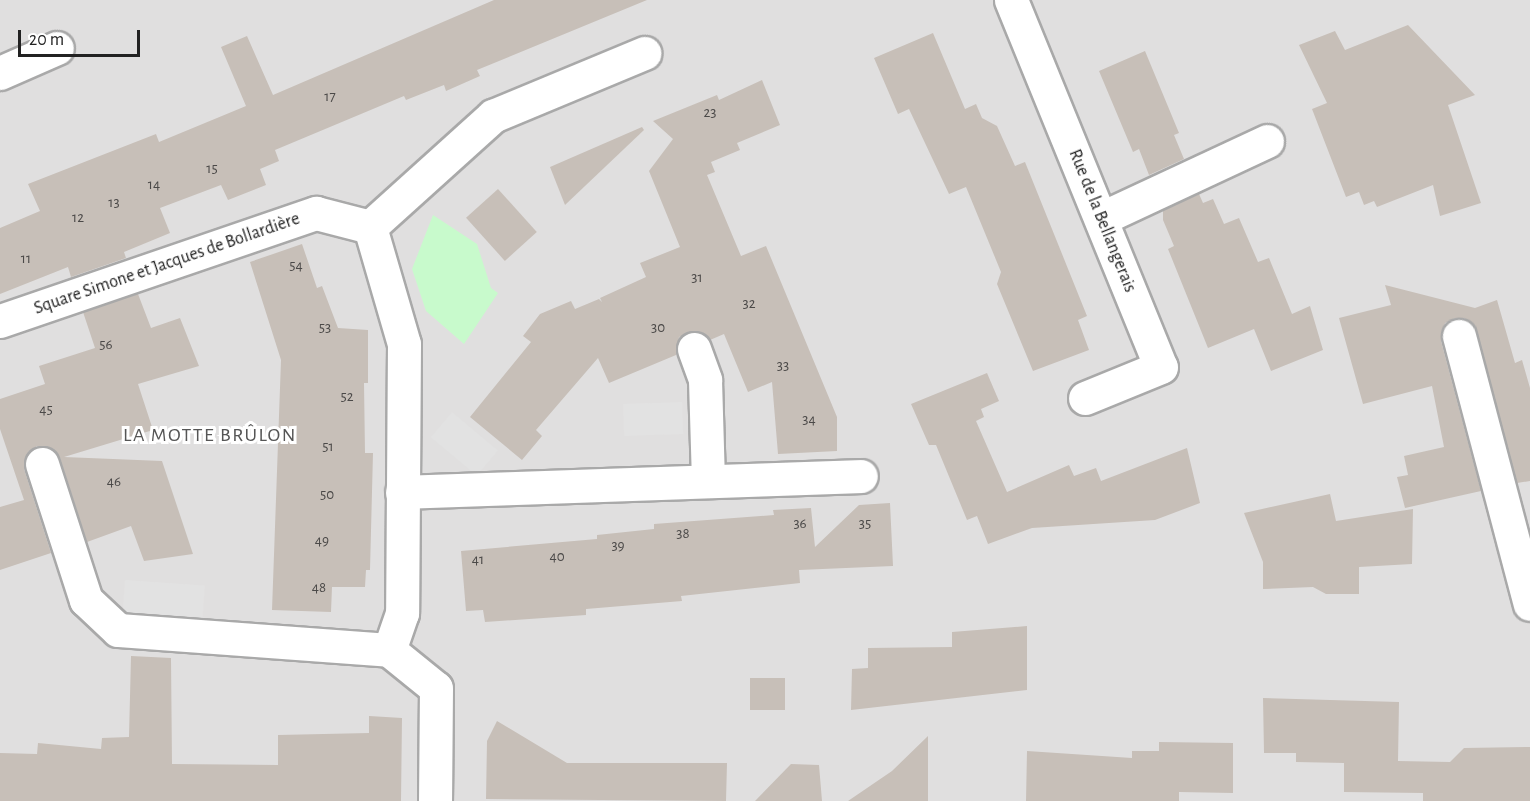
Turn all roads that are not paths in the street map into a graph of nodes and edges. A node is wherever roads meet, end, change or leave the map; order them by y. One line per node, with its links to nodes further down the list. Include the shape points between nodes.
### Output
1 (1011, 0): 6 (street, Rue de la Bellangerais)
2 (57, 48): 4 (street)
3 (644, 53): 7 (street, via 493,116)
4 (0, 73)
5 (1267, 141): 6 (street)
6 (1102, 218): 11 (street, Rue de la Bellangerais, via 1161,367)
7 (370, 227): 8 (street, Square Simone et Jacques de Bollardière, via 316,213); 15 (street, via 404,344)
8 (0, 321)
9 (1459, 336): 16 (street)
10 (694, 349): 14 (street, via 705,380)
11 (1085, 398)
12 (42, 464): 17 (street, via 86,600 118,630)
13 (861, 476): 14 (street)
14 (708, 480): 15 (street)
15 (402, 492): 17 (street, via 402,613)
16 (1530, 604)
17 (389, 650): 18 (street, via 436,688)
18 (435, 801)

